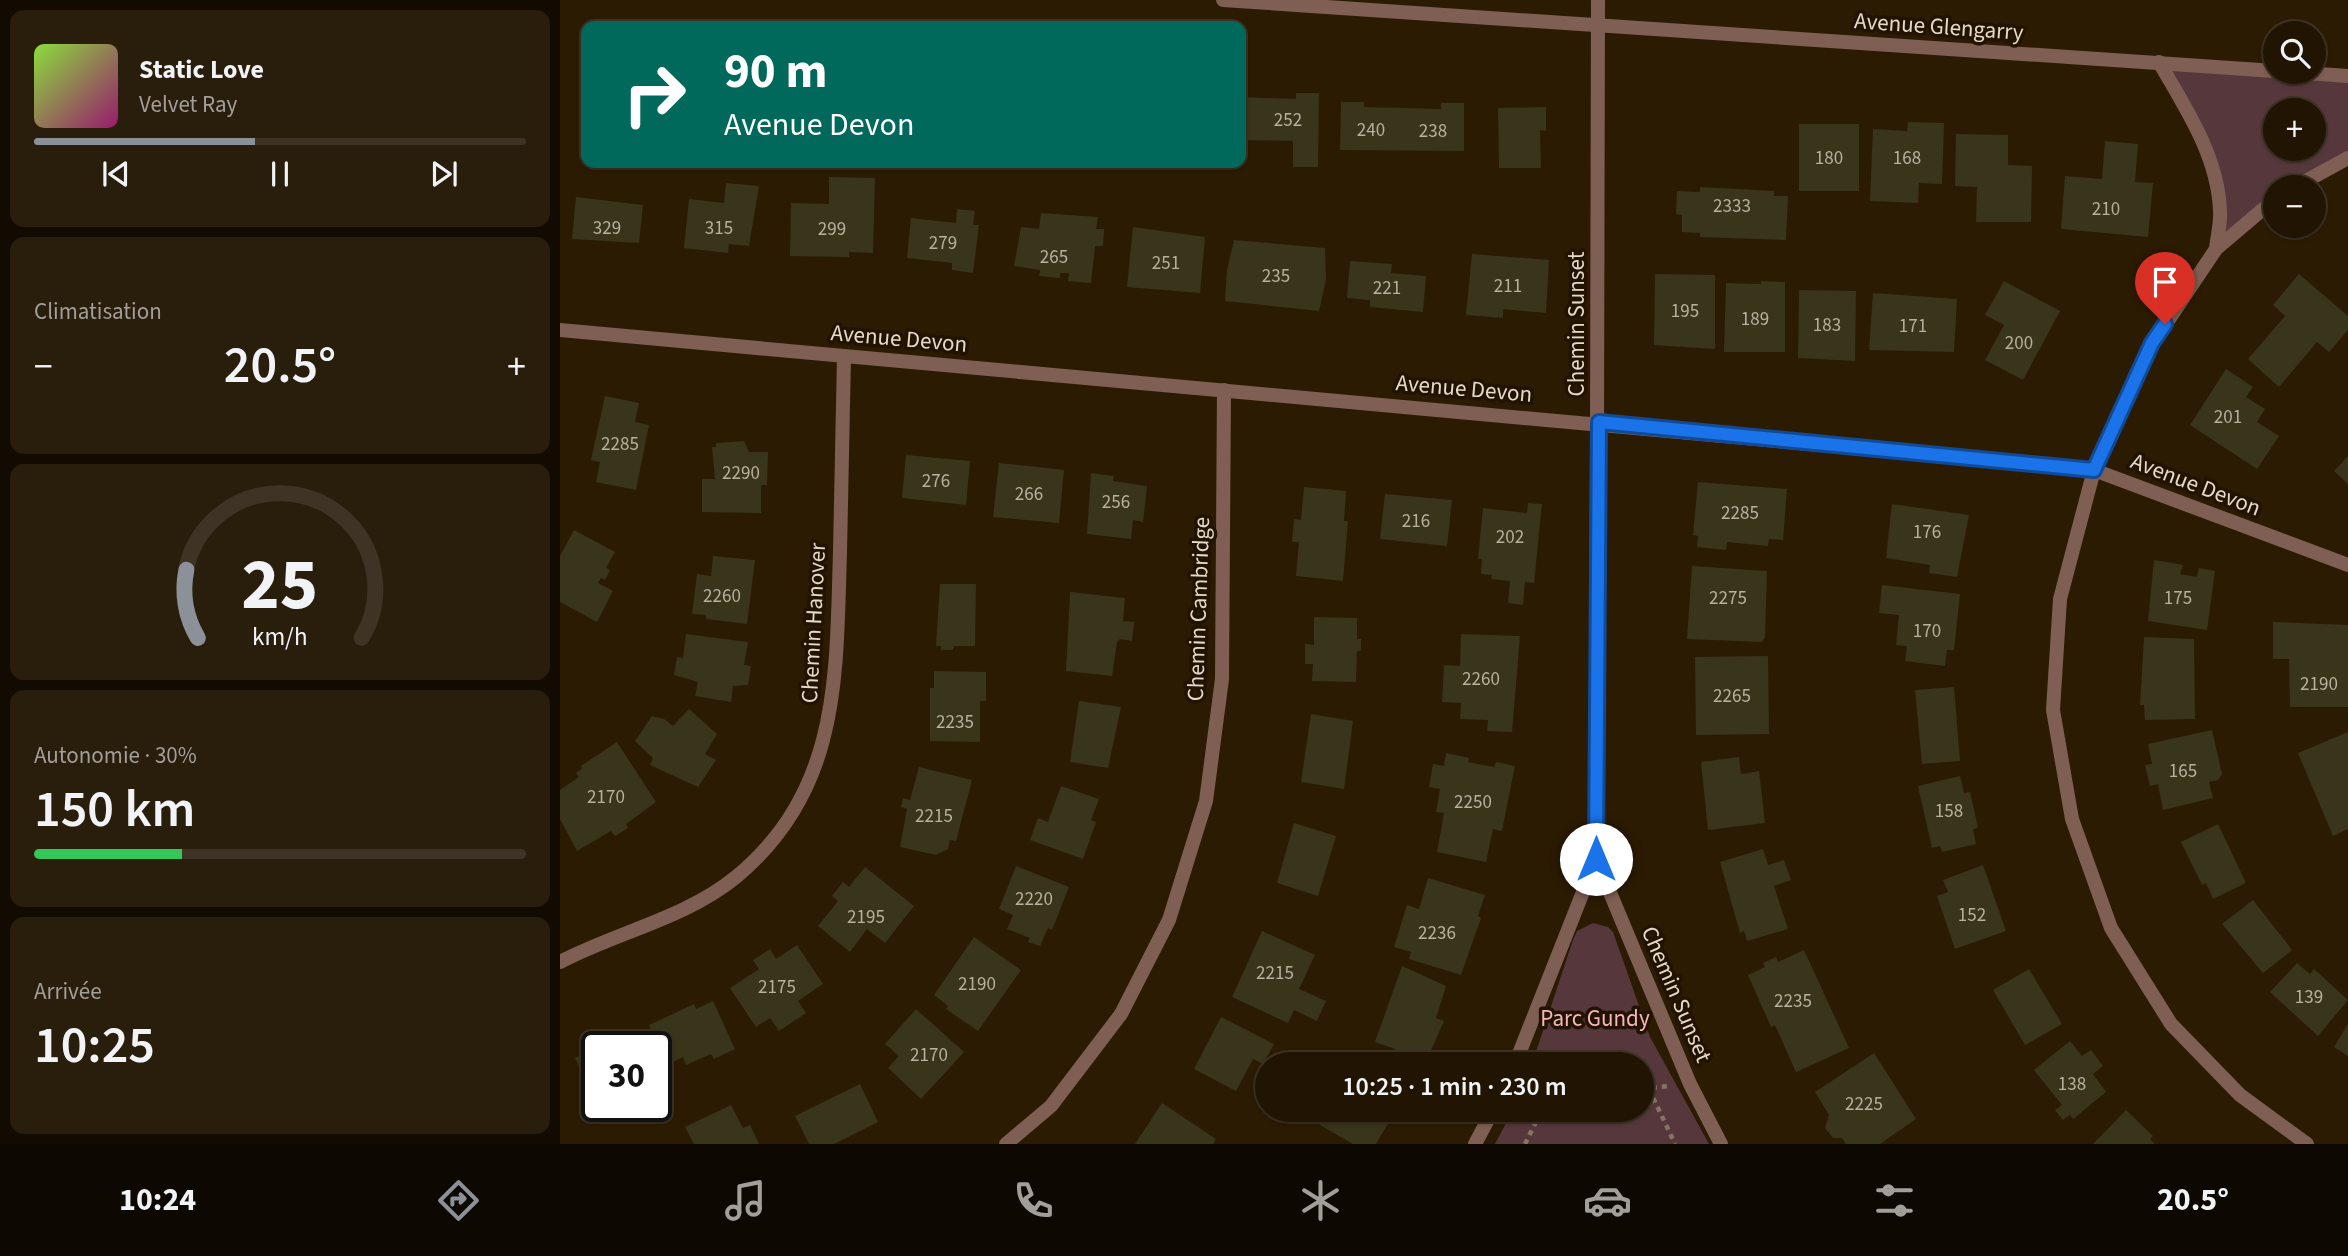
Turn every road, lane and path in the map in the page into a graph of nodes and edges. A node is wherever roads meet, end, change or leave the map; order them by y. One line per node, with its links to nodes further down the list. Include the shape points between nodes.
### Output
1 (1223, 0): 3 (street, Avenue Glengarry)
2 (1598, 0): 3 (street, Chemin Sunset)
3 (1598, 27): 4 (street, Avenue Glengarry); 15 (street, Chemin Sunset)
4 (2159, 62): 5 (street, Avenue Glengarry); 11 (street, via 2212,164 2221,212)
5 (2263, 70)
6 (2326, 74): 7 (street)
7 (2348, 76)
8 (2348, 158): 9 (street)
9 (2317, 175)
10 (2263, 209): 11 (street)
11 (2216, 249): 16 (street, via 2152,343)
12 (560, 330): 13 (street, Avenue Devon)
13 (844, 356): 14 (street, Avenue Devon); 19 (street, Chemin Hanover, via 837,660 830,723 810,779 781,832 735,878 688,906)
14 (1224, 390): 15 (street, Avenue Devon); 24 (street, Chemin Cambridge, via 1222,679 1206,801 1168,920 1121,1014 1051,1106)
15 (1599, 422): 16 (street, Avenue Devon); 18 (street, Chemin Sunset)
16 (2094, 470): 17 (street, Avenue Devon); 29 (street, via 2060,599 2053,710 2072,819 2111,928 2171,1024 2240,1095)
17 (2348, 565)
18 (1596, 859): 20 (street, Chemin Sunset); 28 (street, Chemin Sunset, via 1690,1084)
19 (560, 962)
20 (1520, 1052)
21 (1654, 1100): 27 (path)
22 (1487, 1122): 25 (street)
23 (1536, 1122): 26 (path)
24 (1006, 1144)
25 (1475, 1144)
26 (1525, 1144)
27 (1675, 1144)
28 (1721, 1144)
29 (2307, 1144)

